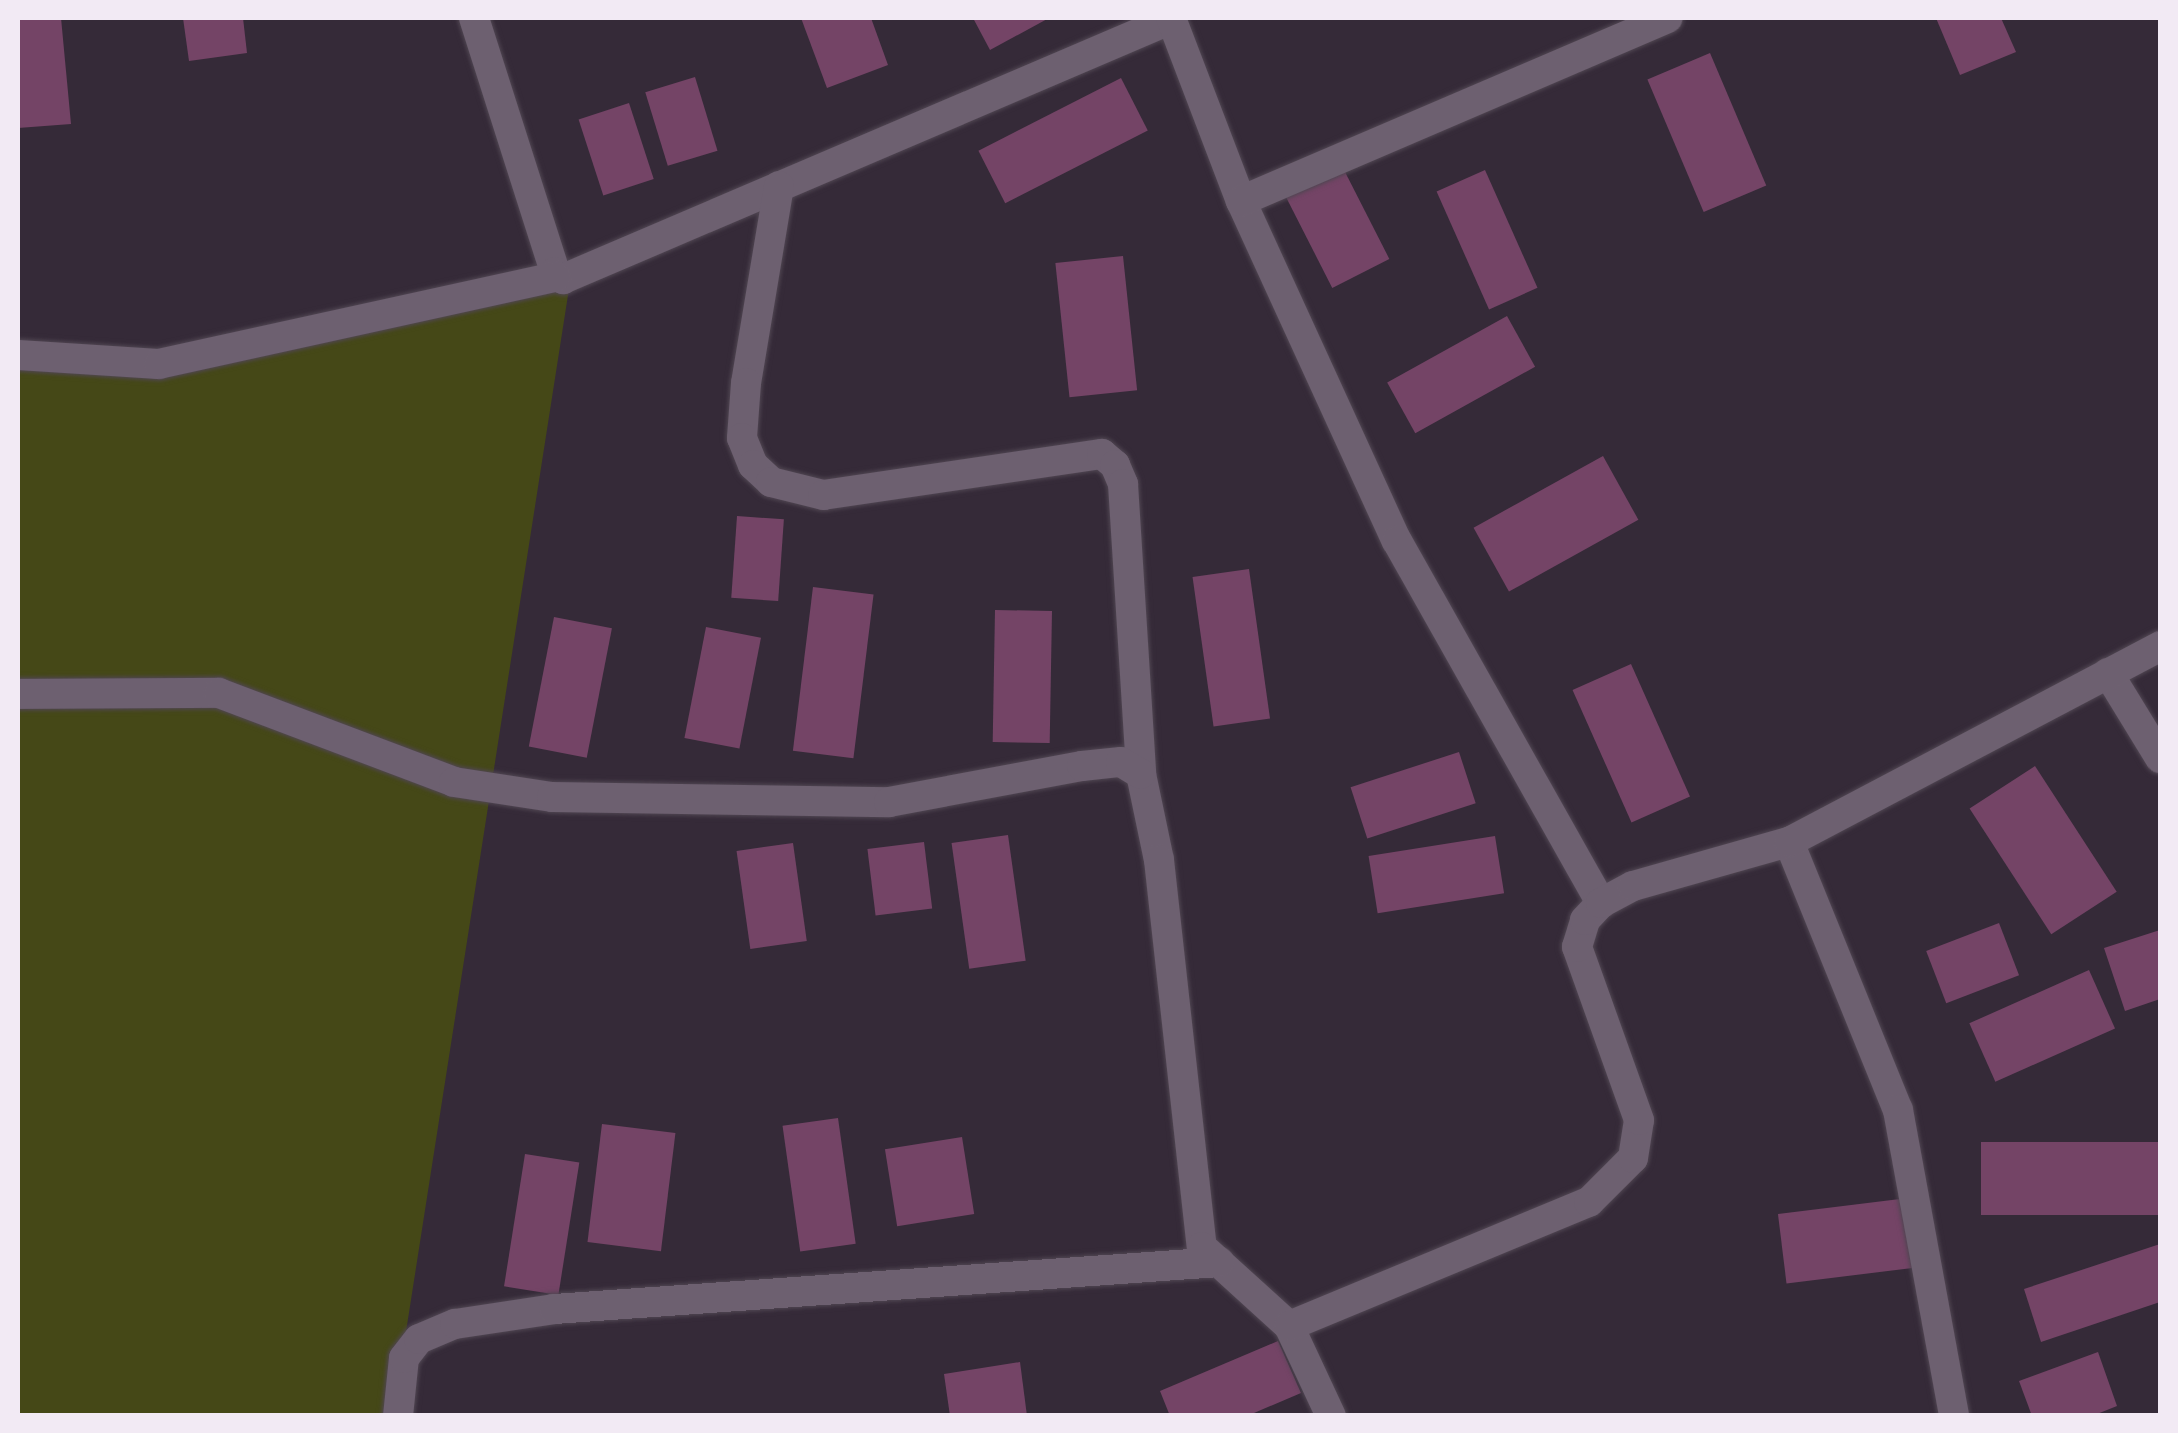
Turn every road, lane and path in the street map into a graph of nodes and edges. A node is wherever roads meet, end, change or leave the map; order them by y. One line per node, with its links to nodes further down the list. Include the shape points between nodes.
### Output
1 (474, 18): 7 (street)
2 (1171, 18): 5 (street); 6 (street)
3 (1668, 18): 4 (street)
4 (1603, 31): 6 (street)
5 (780, 186): 7 (street); 13 (street, via 746,384 742,438 753,465 771,482 823,494 1102,454 1124,484)
6 (1241, 201): 15 (street, via 1397,542)
7 (556, 277): 8 (street, via 160,364)
8 (18, 355)
9 (2160, 646): 10 (street)
10 (2108, 673): 12 (street); 14 (street)
11 (18, 694): 13 (street, via 219,693 454,782 552,798 889,802 1082,766 1122,762)
12 (2160, 758)
13 (1141, 774): 16 (street, via 1160,860 1202,1246)
14 (1789, 842): 15 (street, via 1633,886); 20 (street, via 1898,1110)
15 (1601, 903): 17 (street, via 1585,920 1576,948 1639,1120 1633,1158 1589,1202)
16 (1219, 1262): 17 (street); 18 (street, via 554,1308 455,1324 418,1339 404,1358)
17 (1288, 1326): 19 (street)
18 (398, 1416)
19 (1331, 1416)
20 (1954, 1416)

